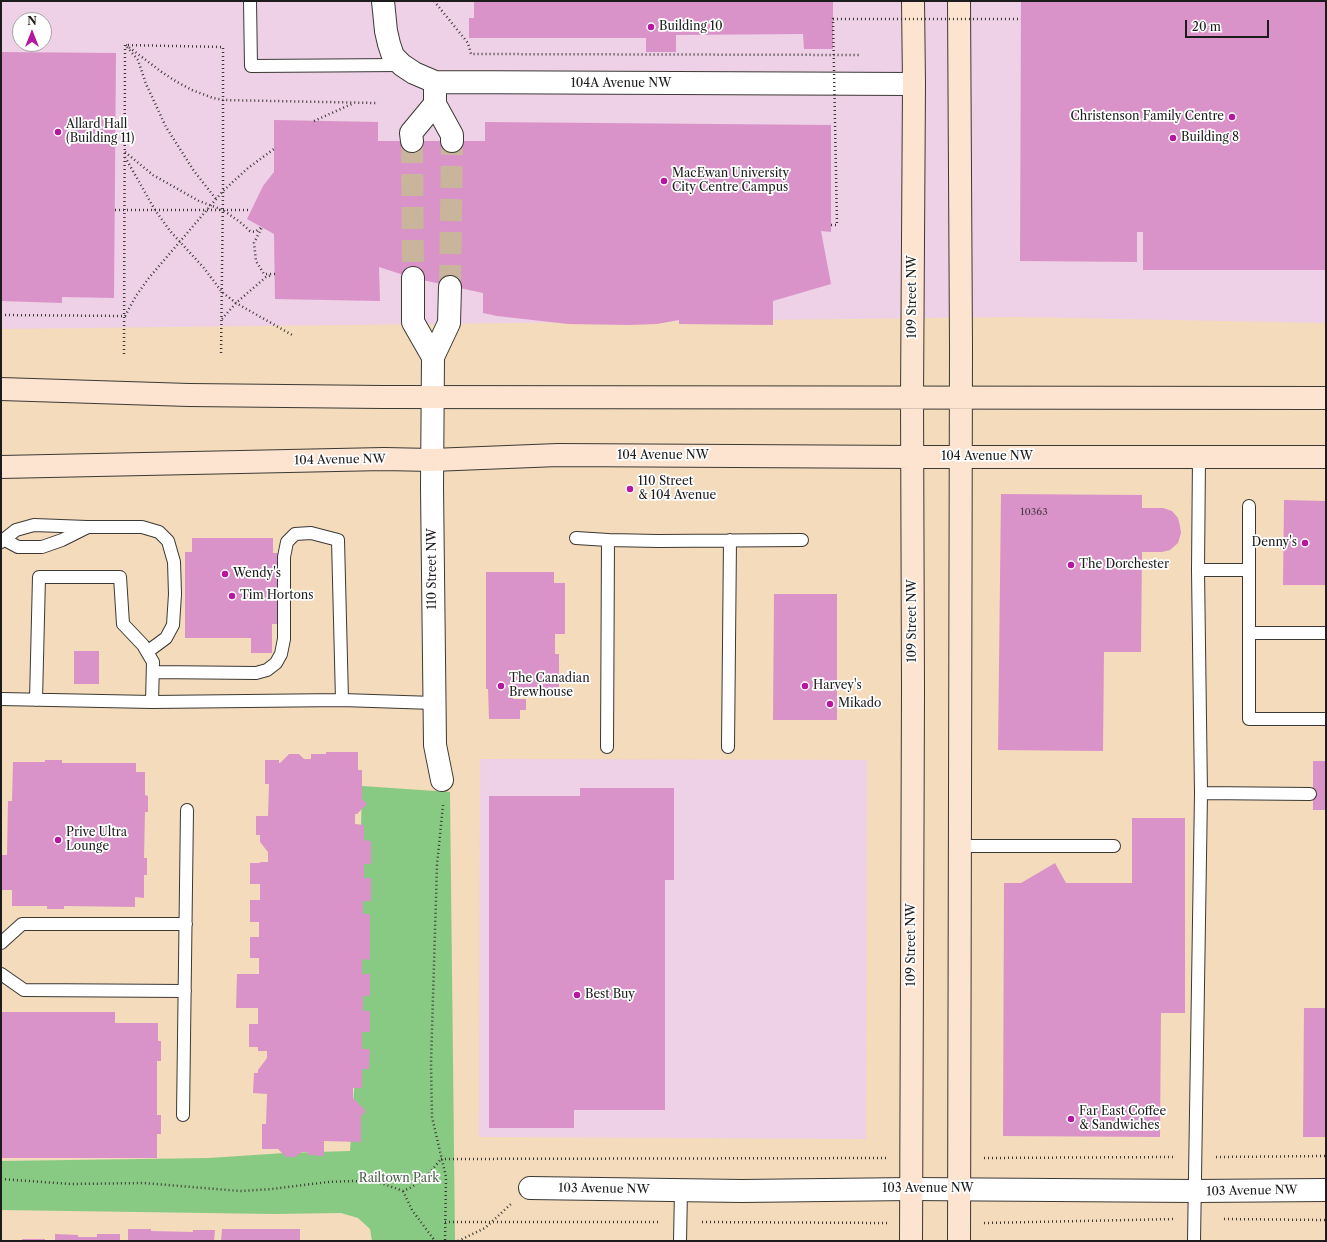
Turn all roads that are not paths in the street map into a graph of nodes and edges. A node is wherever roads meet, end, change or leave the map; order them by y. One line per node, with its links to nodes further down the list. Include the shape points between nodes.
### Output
1 (250, 1): 5 (lane, via 251,66)
2 (383, 1): 5 (street, 104A Avenue NW, via 389,44 393,56)
3 (913, 1): 7 (main road, 109 Street NW)
4 (960, 1): 17 (main road)
5 (402, 65): 6 (street, 104A Avenue NW)
6 (435, 82): 7 (street, 104A Avenue NW); 8 (street)
7 (914, 84): 16 (main road, 109 Street NW)
8 (435, 104): 9 (street, via 411,133); 10 (street, via 452,135)
9 (412, 140)
10 (452, 141)
11 (413, 278): 13 (street, 110 Street NW, via 413,322)
12 (450, 286): 13 (street, 110 Street NW, via 449,323)
13 (433, 357): 15 (street, 110 Street NW)
14 (1, 389): 15 (main road, via 189,395)
15 (433, 397): 16 (main road); 23 (street, 110 Street NW)
16 (912, 397): 17 (main road); 19 (main road, 109 Street NW)
17 (961, 397): 18 (main road); 20 (main road)
18 (1326, 398)
19 (913, 457): 20 (main road, 104 Avenue NW); 23 (main road, 104 Avenue NW, via 558,456); 58 (main road, 109 Street NW)
20 (961, 457): 21 (main road, 104 Avenue NW); 50 (main road)
21 (1199, 457): 22 (main road, 104 Avenue NW); 32 (lane)
22 (1326, 457)
23 (432, 460): 24 (main road, 104 Avenue NW); 42 (street, 110 Street NW)
24 (1, 467)
25 (1249, 506): 33 (lane)
26 (87, 527): 31 (lane, via 34,525 16,530); 31 (lane, via 62,540 42,546 18,546); 36 (lane, via 142,527 159,532 168,541 174,562 173,625 166,638)
27 (576, 538): 28 (lane)
28 (608, 540): 29 (lane); 44 (lane)
29 (730, 540): 30 (lane); 45 (lane)
30 (802, 540)
31 (3, 541)
32 (1198, 570): 33 (lane); 47 (lane)
33 (1249, 570): 34 (lane)
34 (1249, 633): 35 (lane); 43 (lane, via 1249,719)
35 (1326, 633)
36 (147, 652): 37 (lane, via 153,662); 39 (lane, via 123,624 120,577 39,577)
37 (153, 672): 40 (lane, via 256,673 267,670 276,663 284,640 284,557 287,542 295,534 311,533 338,540); 41 (lane)
38 (1, 699): 39 (lane)
39 (36, 700): 41 (lane)
40 (342, 700): 41 (lane); 42 (lane)
41 (152, 702)
42 (434, 703): 46 (street, 110 Street NW, via 434,745)
43 (1326, 719)
44 (607, 747)
45 (728, 747)
46 (442, 780)
47 (1201, 793): 48 (lane); 62 (lane)
48 (1310, 794)
49 (187, 810): 52 (lane)
50 (961, 846): 51 (lane); 59 (main road)
51 (1114, 846)
52 (186, 924): 53 (lane, via 22,924); 55 (lane)
53 (1, 943)
54 (1, 974): 55 (lane, via 24,990)
55 (185, 991): 56 (lane)
56 (183, 1115)
57 (530, 1188): 60 (street, 103 Avenue NW)
58 (911, 1189): 59 (street, 103 Avenue NW); 60 (street, 103 Avenue NW); 64 (main road, 109 Street NW)
59 (959, 1189): 62 (street, 103 Avenue NW); 65 (main road)
60 (680, 1190): 63 (lane)
61 (1326, 1190): 62 (street, 103 Avenue NW)
62 (1195, 1192): 66 (lane)
63 (680, 1241)
64 (911, 1241)
65 (959, 1241)
66 (1194, 1241)

